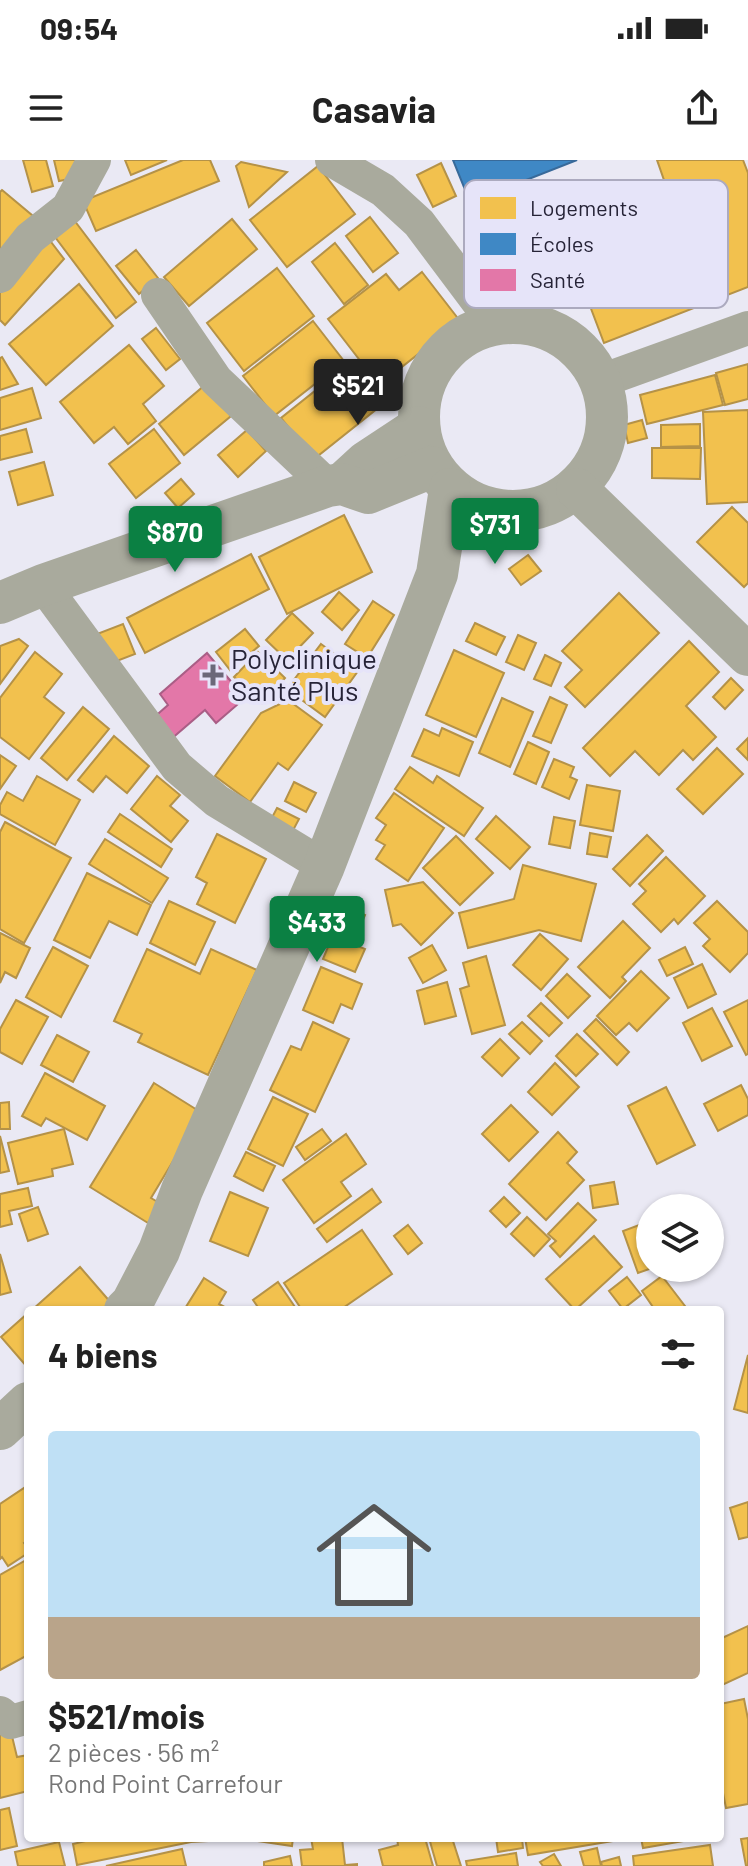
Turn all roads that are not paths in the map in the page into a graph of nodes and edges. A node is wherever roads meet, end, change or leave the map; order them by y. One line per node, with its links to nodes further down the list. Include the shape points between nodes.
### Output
1 (94, 160): 3 (street, via 68,208 30,238)
2 (332, 160): 4 (street, via 383,190 419,223)
3 (0, 276)
4 (464, 283)
5 (158, 295): 12 (street, via 216,380)
6 (483, 308): 7 (street)
7 (494, 323): 9 (street, via 527,322 558,333 584,354); 10 (street, via 462,336 436,360 421,393)
8 (748, 328): 9 (street)
9 (601, 381): 13 (street, via 608,420 600,457)
10 (419, 427): 11 (street, via 423,448); 12 (street)
11 (441, 478): 12 (street, via 368,493); 14 (street); 15 (street)
12 (335, 485): 16 (street)
13 (577, 489): 14 (street, via 549,506 518,513); 18 (street)
14 (486, 509): 15 (street, via 471,544)
15 (437, 574): 19 (street)
16 (43, 585): 17 (street); 19 (street, via 177,767 217,801)
17 (0, 603)
18 (748, 655)
19 (324, 866): 20 (street, via 159,1251)
20 (129, 1306)
21 (24, 1407): 22 (street)
22 (0, 1429)
23 (0, 1713): 24 (street, via 11,1722)
24 (24, 1718)

